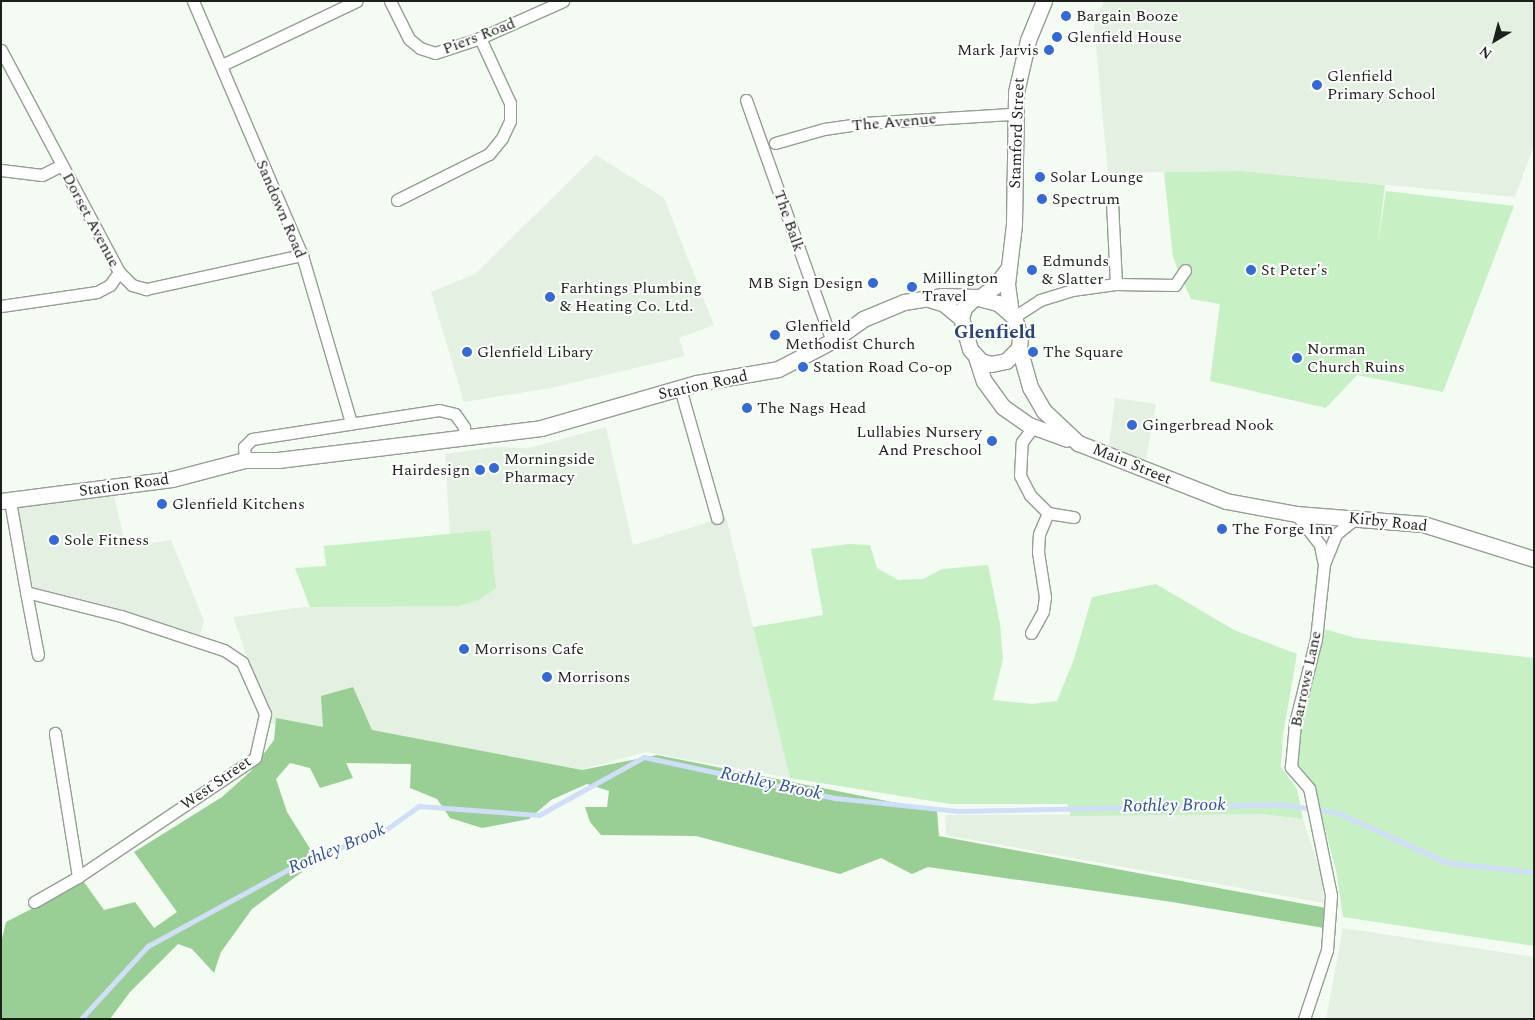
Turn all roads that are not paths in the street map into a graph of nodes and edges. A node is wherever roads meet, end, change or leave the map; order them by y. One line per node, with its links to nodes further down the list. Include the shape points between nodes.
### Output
1 (193, 1): 8 (street, Sandown Road)
2 (357, 1): 8 (street)
3 (390, 1): 6 (street, Piers Road, via 409,40 420,48 435,53)
4 (563, 1): 6 (street, Piers Road)
5 (1044, 1): 10 (street, Stamford Street, via 1018,70)
6 (480, 38): 14 (street, via 510,103 510,120 502,138 489,154)
7 (1, 50): 12 (street, Dorset Avenue)
8 (222, 66): 16 (street, Sandown Road, via 237,108)
9 (746, 100): 26 (street, The Balk)
10 (1014, 114): 11 (street, The Avenue, via 865,123 824,129); 17 (street, Stamford Street, via 1014,224)
11 (775, 143)
12 (62, 166): 13 (street, via 42,175); 19 (street, Dorset Avenue)
13 (1, 170)
14 (397, 200)
15 (1112, 202): 20 (street)
16 (302, 255): 19 (street, Dorset Avenue, via 146,289 132,285); 31 (street, Sandown Road)
17 (1008, 269): 21 (street, via 995,286); 24 (street, Stamford Street)
18 (1185, 270): 20 (street, via 1175,285)
19 (119, 272): 23 (street, via 110,285 97,292)
20 (1116, 284): 24 (street, via 1072,290 1040,300)
21 (977, 298): 22 (street, Station Road); 24 (street, via 998,303); 25 (street, via 964,308)
22 (929, 299): 25 (street, via 944,304); 26 (street, Station Road, via 890,307)
23 (1, 306)
24 (1012, 315): 27 (street, via 1020,337)
25 (961, 318): 28 (street, via 970,349)
26 (832, 341): 30 (street, Station Road, via 778,369)
27 (1020, 348): 28 (street, via 998,364); 29 (street, Main Street)
28 (976, 357): 32 (street, via 992,395 1013,415)
29 (1030, 387): 32 (street, via 1036,419); 34 (street, Main Street, via 1054,424)
30 (680, 388): 33 (street, Station Road, via 541,428); 40 (street)
31 (351, 423): 33 (street, via 449,411 460,419); 35 (street, via 252,439 244,447)
32 (1033, 426): 34 (street); 37 (street, via 1022,442 1020,475 1030,494)
33 (465, 438): 35 (street, Station Road, via 278,460)
34 (1078, 443): 38 (street, Main Street, via 1226,501)
35 (245, 460): 36 (street, Station Road, via 172,479)
36 (6, 501): 44 (street)
37 (1048, 513): 39 (street); 45 (street, via 1039,534 1038,552 1045,597 1043,611)
38 (1296, 514): 41 (street, Kirby Road); 43 (street, via 1320,545)
39 (1074, 517)
40 (717, 518)
41 (1356, 518): 42 (street, Kirby Road, via 1423,524); 43 (street, via 1336,534)
42 (1534, 559)
43 (1324, 564): 50 (street, Barrows Lane, via 1316,639 1295,723 1291,767 1309,788 1331,895 1327,950)
44 (26, 592): 46 (street); 48 (street, West Street, via 121,616 224,650 242,662 265,714 255,758)
45 (1031, 633)
46 (38, 655)
47 (54, 733): 48 (street)
48 (78, 877): 49 (street, West Street)
49 (34, 902)
50 (1304, 1019)

